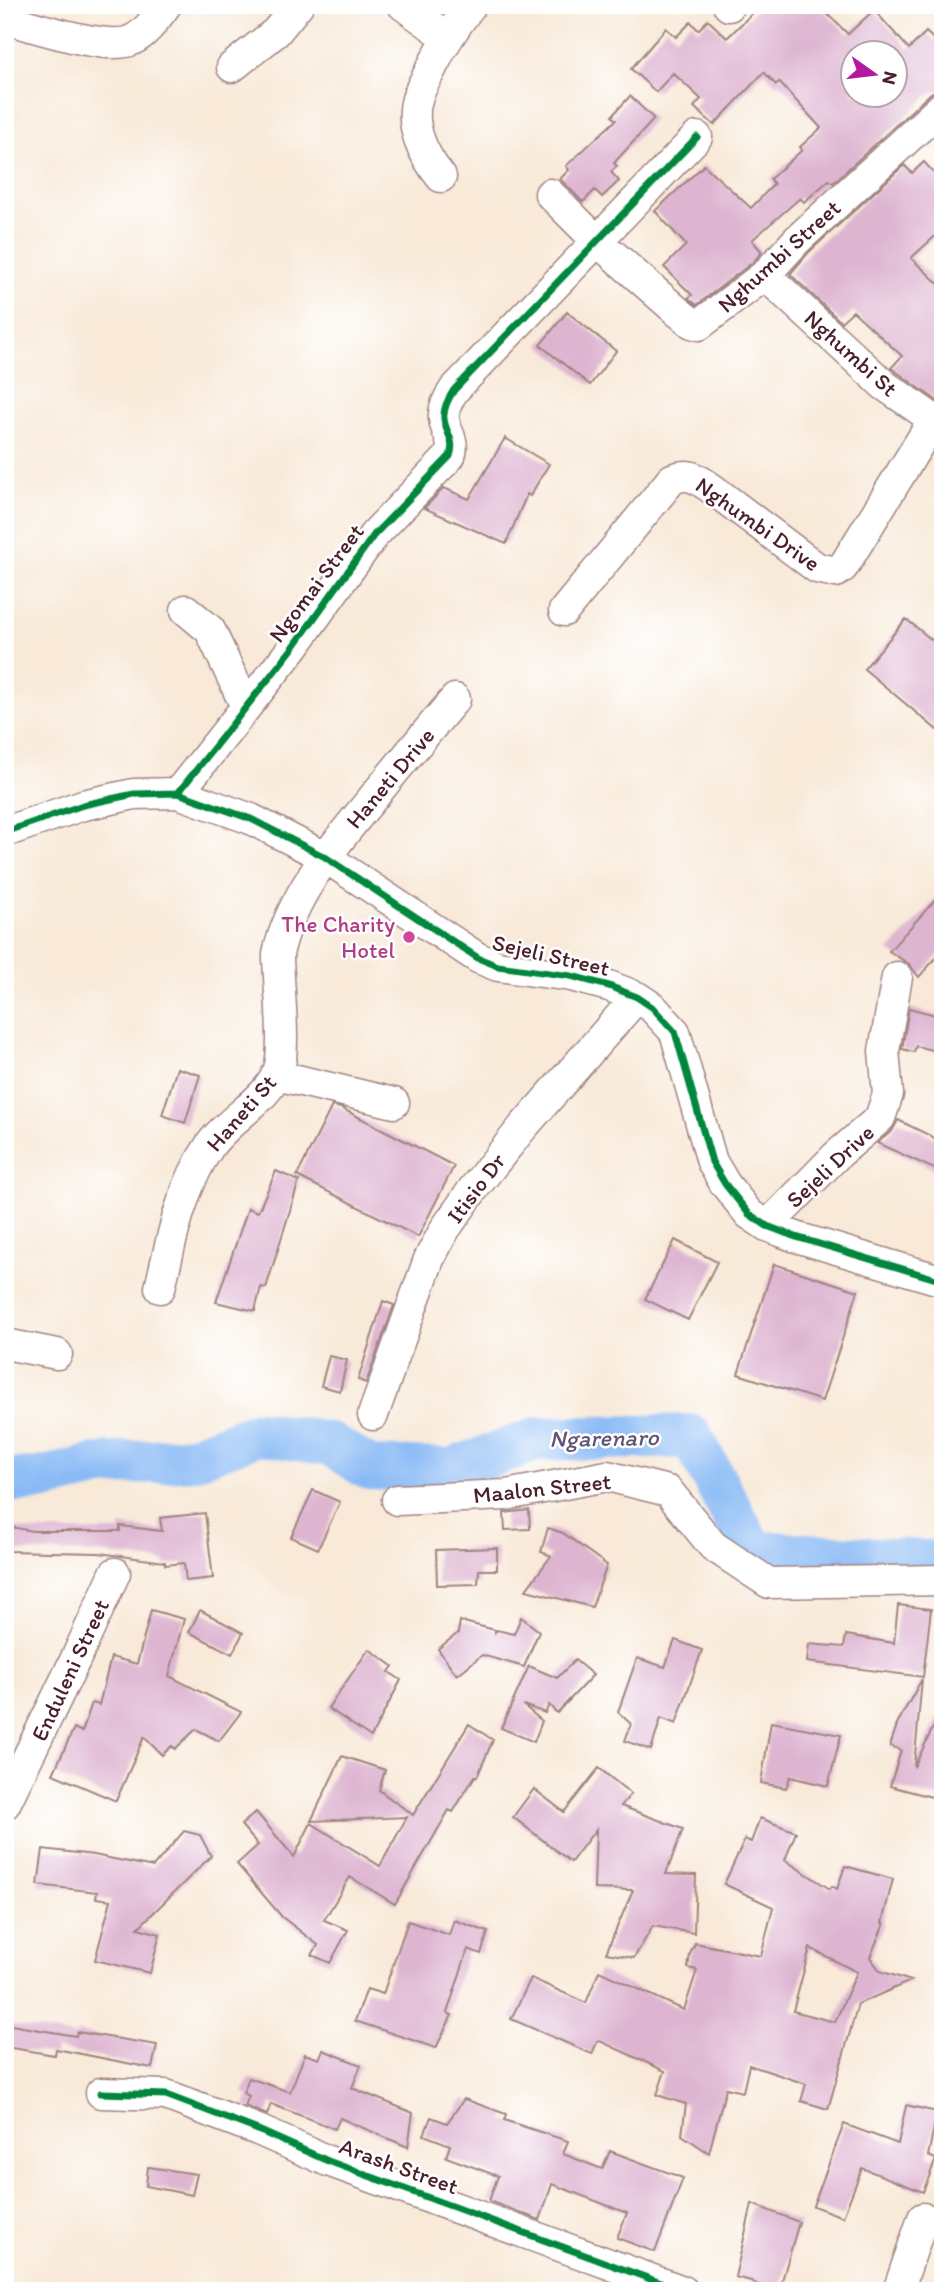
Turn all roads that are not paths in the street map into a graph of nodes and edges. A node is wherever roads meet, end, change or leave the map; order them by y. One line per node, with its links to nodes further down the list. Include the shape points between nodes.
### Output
1 (166, 5): 5 (street, via 135,39 114,44)
2 (298, 5): 7 (street, via 276,32)
3 (403, 5): 6 (street)
4 (471, 5): 6 (street)
5 (5, 19)
6 (447, 37): 10 (street, via 417,98 415,119 426,159)
7 (232, 67)
8 (943, 106): 13 (street, Nghumbi Street)
9 (697, 136): 12 (street)
10 (441, 177)
11 (550, 194): 12 (street, Nghumbi Street)
12 (596, 240): 13 (street, Nghumbi Street, via 699,325); 18 (street, Ngomai Street, via 454,390 442,418 452,443 450,456 374,535)
13 (765, 275): 14 (street, Nghumbi St, via 884,385)
14 (938, 423): 16 (street, Nghumbi Drive, via 844,567 836,572 817,568 711,488 684,474 671,479)
15 (186, 610): 18 (street, via 210,630)
16 (564, 611)
17 (456, 699): 21 (street, Haneti Drive)
18 (246, 707): 19 (street, Ngomai Street)
19 (178, 793): 20 (street, Sejeli Street, via 134,794 82,805); 21 (street, Sejeli Street, via 251,819)
20 (6, 834)
21 (325, 857): 23 (street, Sejeli Street, via 491,964 571,976); 24 (street, Haneti St, via 297,906 278,954 281,1052)
22 (897, 977): 26 (street, Sejeli Drive, via 884,1051 888,1094 880,1118)
23 (637, 997): 26 (street, Sejeli Street, via 664,1017 675,1032 712,1162 737,1200); 31 (street, Itisio Dr, via 523,1127 445,1229 429,1259)
24 (276, 1075): 25 (street); 28 (street, Haneti St, via 209,1147 180,1212)
25 (394, 1103)
26 (766, 1226): 27 (street, Sejeli Street)
27 (943, 1281)
28 (160, 1288)
29 (5, 1344): 30 (street)
30 (57, 1354)
31 (373, 1415)
32 (397, 1500): 34 (street, Maalon Street, via 506,1495 607,1476 668,1491 713,1546 769,1583)
33 (114, 1573): 35 (street, Enduleni Street)
34 (943, 1580)
35 (5, 1804)
36 (101, 2093): 38 (street, Arash Street, via 166,2095 328,2161)
37 (943, 2224): 39 (street, via 923,2218)
38 (683, 2291)
39 (898, 2291)

